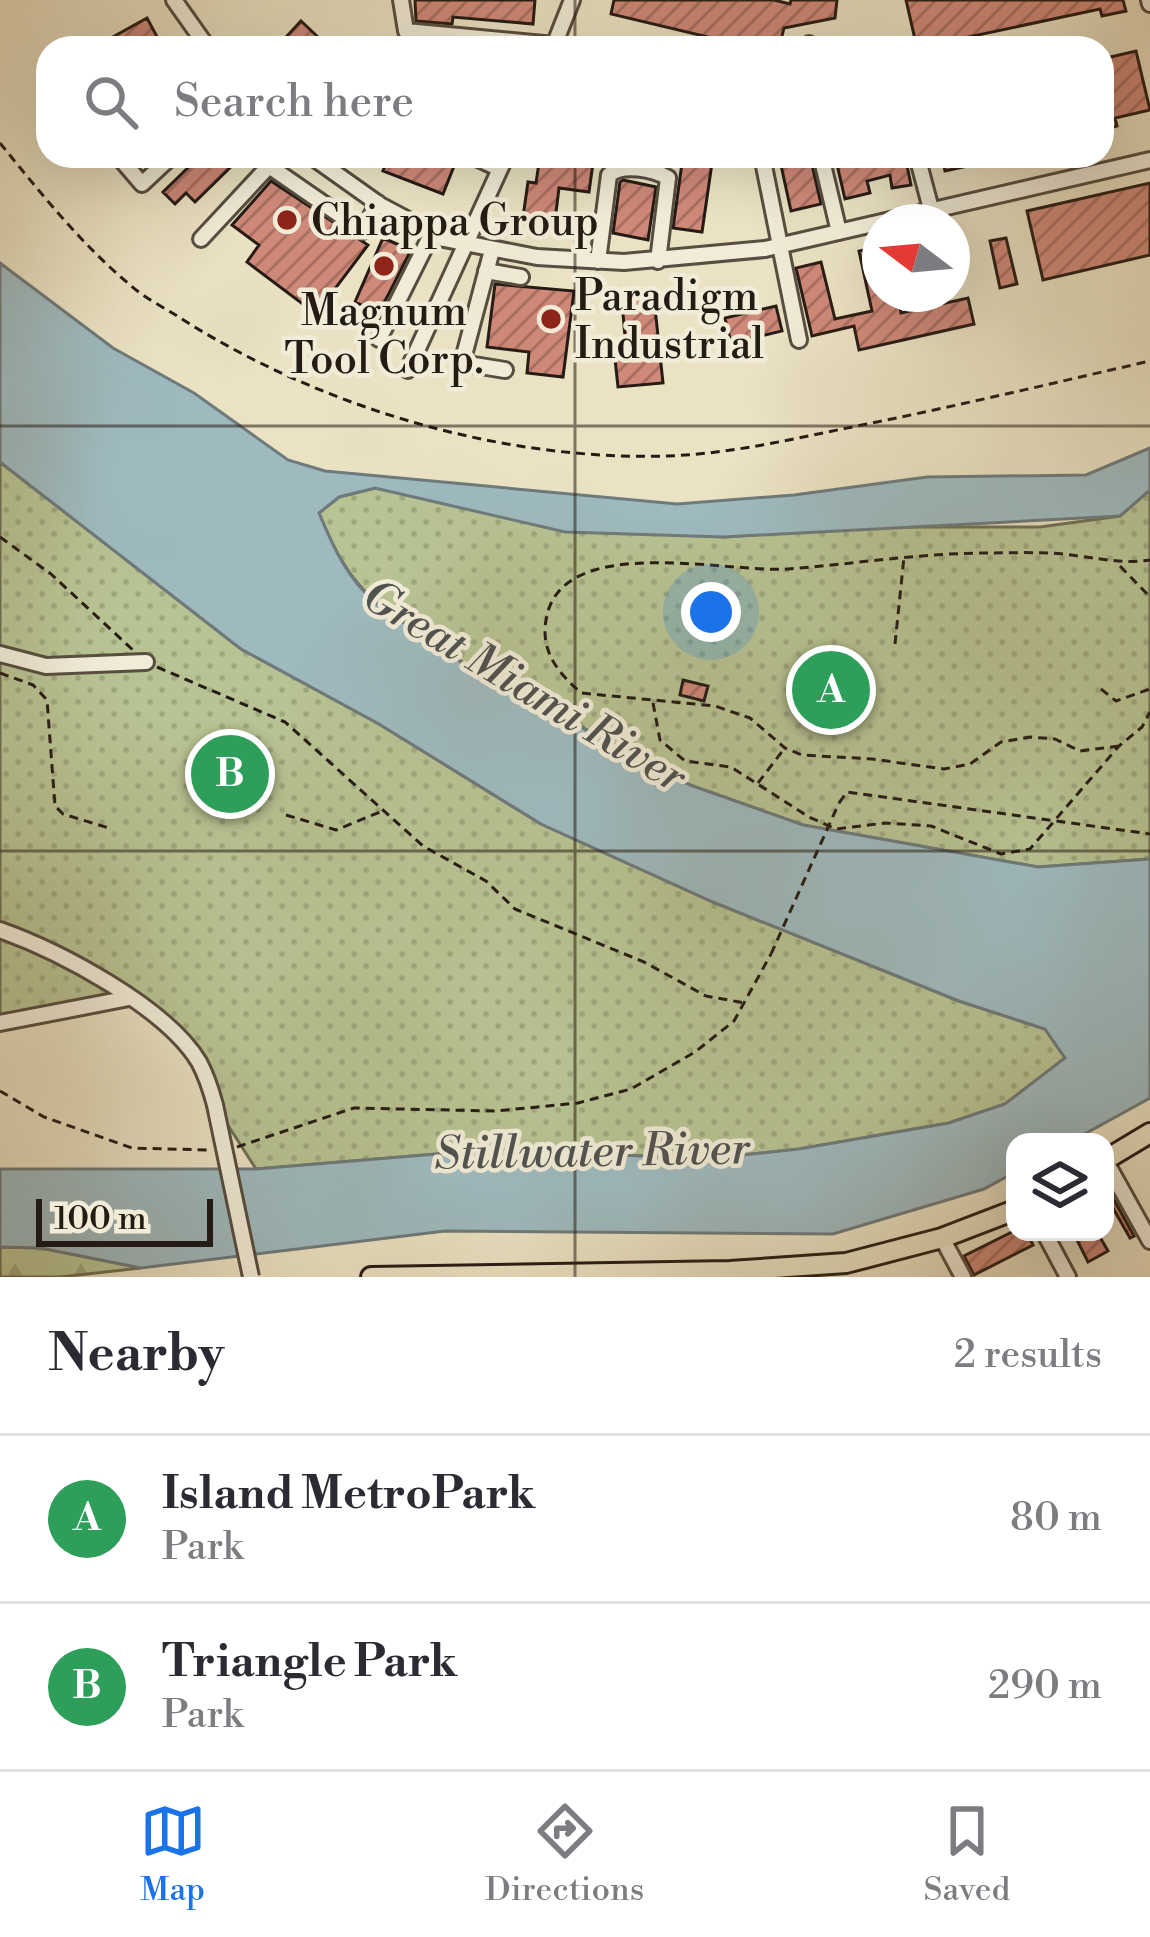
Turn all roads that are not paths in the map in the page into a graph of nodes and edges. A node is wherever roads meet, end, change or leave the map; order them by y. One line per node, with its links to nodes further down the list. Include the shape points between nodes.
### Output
1 (173, 0): 4 (street)
2 (401, 0): 5 (street, via 406,31)
3 (572, 0): 6 (street)
4 (199, 36)
5 (480, 36)
6 (557, 36)
7 (1150, 160): 18 (street)
8 (128, 168): 9 (street, via 142,184)
9 (159, 168)
10 (267, 168): 25 (street)
11 (282, 168): 19 (street, via 363,231)
12 (328, 168): 19 (street)
13 (500, 168): 26 (street)
14 (764, 168): 27 (street)
15 (823, 168): 23 (street)
16 (920, 168): 20 (street)
17 (1114, 168): 21 (street)
18 (1114, 168)
19 (378, 203): 24 (street)
20 (930, 204)
21 (949, 204)
22 (862, 226): 23 (street)
23 (839, 232): 27 (street)
24 (432, 233): 26 (street); 33 (street)
25 (201, 239)
26 (466, 244): 28 (street); 35 (street)
27 (780, 245): 29 (street); 34 (street)
28 (491, 250): 30 (street); 31 (street)
29 (658, 260): 30 (street); 30 (street, via 668,178 623,168 609,175)
30 (598, 261)
31 (486, 272): 32 (street); 36 (street, via 461,363)
32 (521, 278)
33 (380, 339)
34 (800, 340)
35 (408, 370)
36 (505, 370)
37 (0, 654): 38 (street, via 46,666)
38 (146, 662)
39 (0, 930): 40 (street, via 72,961)
40 (129, 998): 41 (street); 54 (street, bridge, via 191,1050 208,1082)
41 (0, 1024)
42 (1150, 1133): 43 (main road)
43 (1114, 1155)
44 (1114, 1176): 48 (street)
45 (1006, 1214): 46 (main road)
46 (943, 1238): 49 (main road); 56 (street)
47 (1049, 1241): 57 (street)
48 (1150, 1241)
49 (863, 1269): 50 (main road)
50 (813, 1271): 51 (main road)
51 (664, 1275): 53 (main road)
52 (463, 1276): 53 (main road); 55 (main road)
53 (561, 1276)
54 (251, 1277)
55 (371, 1277)
56 (963, 1277)
57 (1068, 1277)

